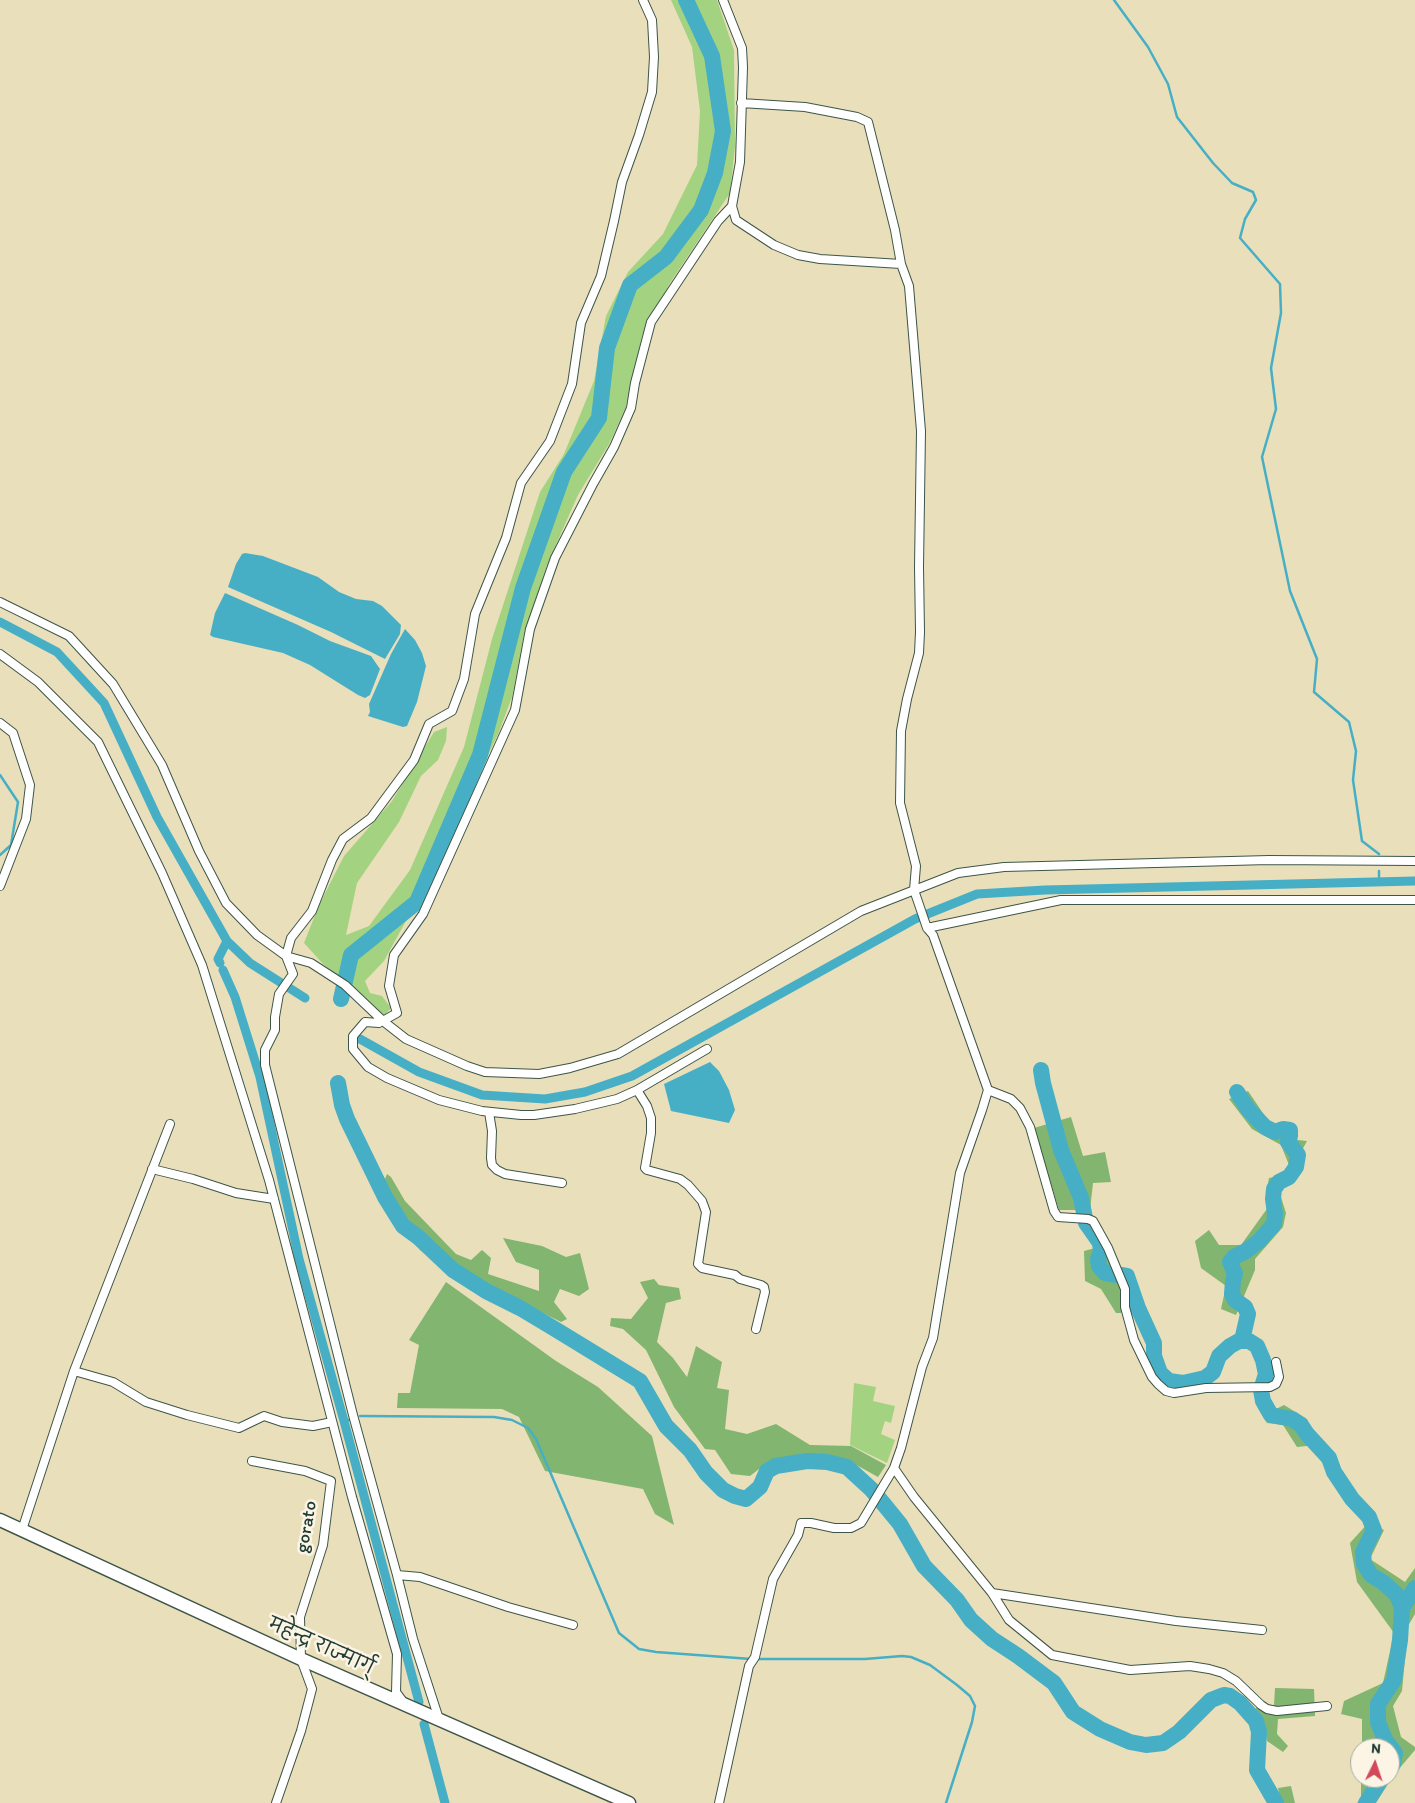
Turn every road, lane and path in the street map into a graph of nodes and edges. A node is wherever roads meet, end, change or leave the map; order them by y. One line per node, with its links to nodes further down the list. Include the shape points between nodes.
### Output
1 (643, 0): 14 (street, via 652,20 652,92 622,182 601,276 581,323 572,384 550,441 521,483 506,538 475,614 464,680 452,711 429,724 414,760 371,818 343,839 312,911 291,938)
2 (722, 0): 3 (street, via 742,48)
3 (741, 103): 4 (street, via 740,162); 5 (street, via 805,107 868,122)
4 (732, 206): 5 (street, via 736,220 774,245 798,255); 15 (street, via 718,221 651,322 631,408 555,558 530,629 515,710 423,914 394,955 389,986 397,1013)
5 (901, 264): 11 (street, via 909,286 921,431 919,653 901,731 900,766 900,803 916,866)
6 (0, 602): 14 (street, via 69,636 113,684 162,765 199,851 226,903 257,935)
7 (0, 654): 23 (street, via 38,682 98,742 162,873 202,965)
8 (0, 723): 10 (street, via 13,733 30,785 26,819)
9 (1415, 861): 11 (street, via 1269,860 1004,867 958,873)
10 (0, 886)
11 (914, 890): 13 (street); 15 (street, via 861,911 618,1054 570,1068 539,1074 485,1072 406,1039)
12 (1415, 900): 13 (street, via 1061,900)
13 (927, 928): 18 (street, via 933,935)
14 (286, 956): 15 (street, via 311,963 344,985); 32 (street, via 293,974 281,990 275,1030 264,1050 265,1065 353,1415)
15 (383, 1022): 19 (street, via 365,1022 353,1036 353,1050 368,1067 438,1100)
16 (707, 1049): 17 (street)
17 (637, 1090): 19 (street, via 617,1099 575,1109 534,1115); 24 (street, via 651,1118 652,1133 645,1168 680,1179 702,1201 706,1212 698,1264 764,1287)
18 (988, 1090): 25 (street, via 1010,1099 1020,1108 1030,1127 1054,1211 1064,1218 1085,1218 1093,1222 1125,1289 1125,1307 1132,1333 1152,1378 1158,1384 1174,1393 1206,1388 1268,1387 1276,1384 1279,1377); 29 (street, via 960,1173 933,1338)
19 (489, 1112): 22 (street, via 491,1158 497,1170 504,1174)
20 (170, 1124): 21 (street)
21 (152, 1169): 23 (street, via 236,1193); 26 (street)
22 (562, 1183)
23 (274, 1199): 27 (street)
24 (756, 1329)
25 (1276, 1362)
26 (74, 1370): 27 (street, via 113,1382 146,1402 239,1428 264,1416 313,1426); 31 (street)
27 (332, 1422): 37 (street, via 397,1654 396,1692)
28 (252, 1460): 36 (street, gorato, via 331,1480 323,1545 300,1617)
29 (894, 1468): 33 (street); 42 (street, via 861,1523 851,1528 801,1523 798,1535 773,1579 755,1658 749,1666)
30 (0, 1520): 31 (highway, महेन्द्र राज्मार्ग्)
31 (22, 1530): 36 (highway, महेन्द्र राज्मार्ग्)
32 (397, 1575): 34 (street, via 420,1577); 39 (street, via 412,1639)
33 (992, 1593): 35 (street, via 1176,1621); 38 (street, via 1009,1620 1052,1654 1130,1670 1190,1666 1209,1669 1230,1677 1267,1709)
34 (573, 1625)
35 (1262, 1630)
36 (301, 1660): 37 (highway, महेन्द्र राज्मार्ग्); 40 (street, via 312,1689)
37 (406, 1704): 39 (highway, महेन्द्र राज्मार्ग्)
38 (1327, 1706)
39 (439, 1719): 41 (highway, महेन्द्र राज्मार्ग्)
40 (276, 1803)
41 (629, 1803)
42 (719, 1803)

